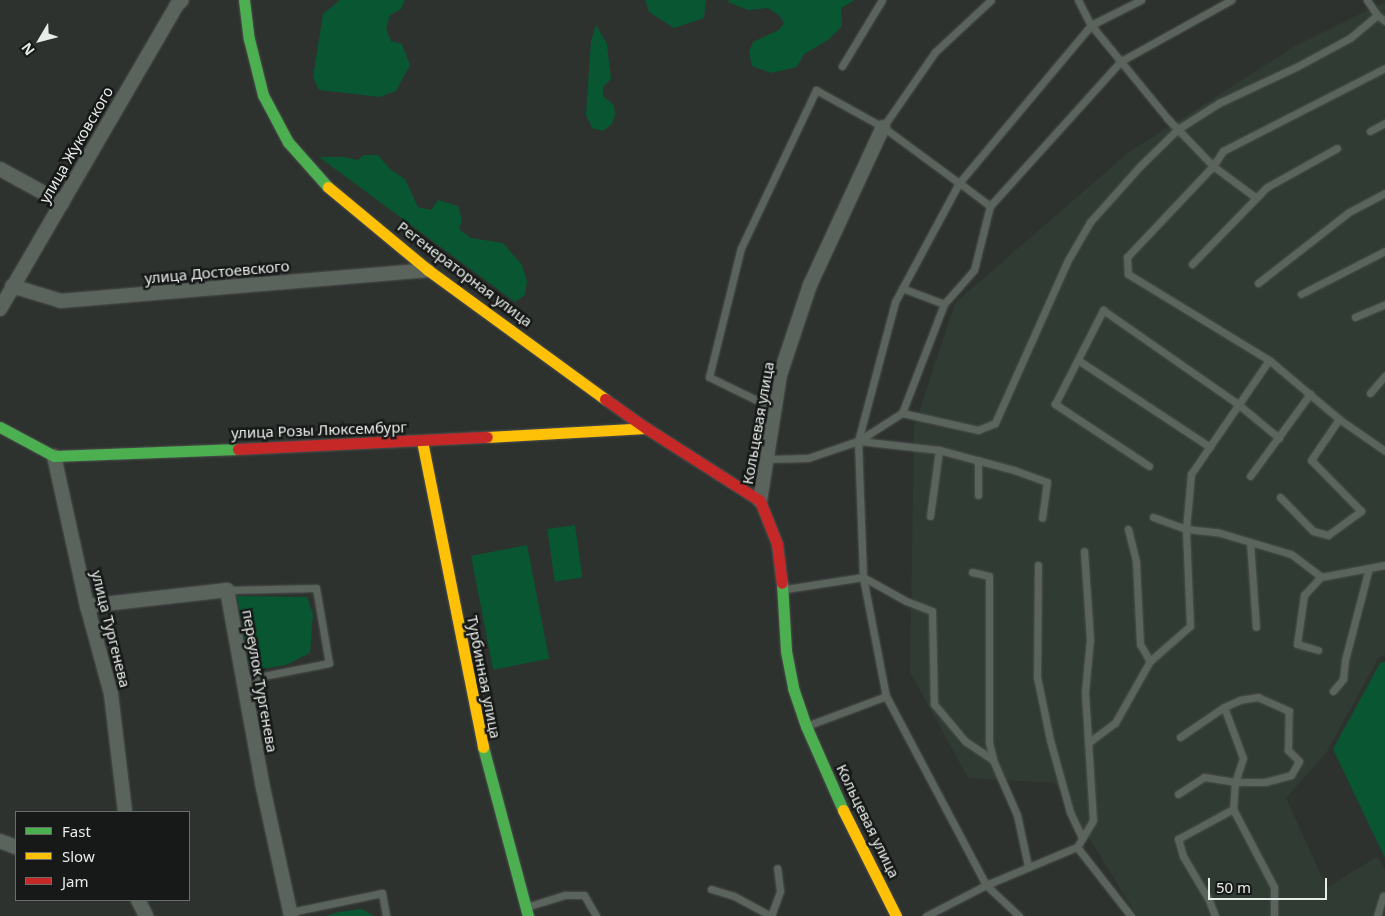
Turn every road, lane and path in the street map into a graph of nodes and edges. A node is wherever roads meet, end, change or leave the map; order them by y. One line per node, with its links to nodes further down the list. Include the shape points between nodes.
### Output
1 (244, 0): 29 (street, Регенераторная улица, via 249,39 263,95 288,142 329,188)
2 (882, 0): 13 (lane)
3 (991, 0): 16 (lane, Кольцевая улица, via 935,52)
4 (1078, 0): 11 (lane)
5 (1141, 0): 11 (lane)
6 (1231, 0): 12 (lane)
7 (1367, 0): 9 (lane)
8 (174, 2): 25 (street, улица Жуковского)
9 (1377, 15): 10 (lane); 17 (lane, via 1350,38 1219,103)
10 (1385, 21)
11 (1091, 25): 12 (lane); 22 (lane)
12 (1121, 61): 17 (lane); 26 (lane)
13 (842, 66)
14 (1385, 68): 20 (lane, via 1222,151)
15 (1385, 123): 18 (lane)
16 (883, 127): 22 (lane); 44 (street, Кольцевая улица, via 810,285 780,375); 44 (lane, via 816,90 741,248 709,377)
17 (1178, 129): 20 (lane); 45 (lane, via 1090,222 1068,260 996,423 978,430)
18 (1370, 131)
19 (1337, 148): 24 (lane)
20 (1213, 166): 24 (lane); 39 (lane, via 1127,257 1128,274)
21 (2, 172): 25 (street)
22 (959, 184): 26 (lane); 32 (lane)
23 (1385, 193): 30 (lane, via 1349,212)
24 (1255, 197): 28 (lane)
25 (62, 203): 31 (street, улица Жуковского)
26 (990, 206): 34 (lane, via 974,270)
27 (1385, 251): 33 (lane)
28 (1192, 264)
29 (428, 270): 31 (street, улица Достоевского, via 61,301); 48 (street, Регенераторная улица)
30 (1258, 283)
31 (12, 286): 36 (street, улица Жуковского)
32 (902, 288): 34 (lane); 51 (lane, via 895,302)
33 (1301, 294)
34 (944, 304): 45 (lane)
35 (1385, 304): 37 (lane)
36 (0, 308)
37 (1355, 317)
38 (1078, 360): 43 (lane, via 1103,310); 52 (lane); 58 (lane, via 1055,404)
39 (1269, 360): 42 (lane); 43 (lane)
40 (1385, 376): 41 (lane)
41 (1370, 393)
42 (1310, 394): 46 (lane); 49 (lane)
43 (1239, 404): 49 (lane); 52 (lane)
44 (775, 409): 56 (street, Кольцевая улица)
45 (902, 413): 51 (lane)
46 (1339, 419): 54 (lane); 61 (lane, via 1311,460 1360,511 1328,535 1313,531)
47 (0, 426): 55 (street)
48 (646, 428): 50 (street, улица Розы Люксембург); 62 (street, Регенераторная улица)
49 (1280, 438): 59 (lane)
50 (422, 441): 55 (street, улица Розы Люксембург); 104 (street, Турбинная улица, via 484,754)
51 (858, 441): 53 (lane); 56 (lane, via 808,458); 74 (lane)
52 (1210, 447): 67 (lane, via 1191,474)
53 (939, 450): 57 (lane); 63 (lane)
54 (1385, 451)
55 (54, 456): 78 (street, улица Тургенева)
56 (768, 459): 62 (street, Кольцевая улица)
57 (978, 460): 60 (lane); 64 (lane, via 1047,482)
58 (1149, 466)
59 (1250, 476)
60 (978, 495)
61 (1280, 497)
62 (760, 501): 76 (street, Кольцевая улица, via 777,544)
63 (930, 516)
64 (1042, 518)
65 (1153, 518): 67 (lane)
66 (1128, 529): 81 (lane, via 1136,562 1140,644)
67 (1186, 529): 68 (lane, via 1217,532); 81 (lane, via 1190,626)
68 (1250, 542): 75 (lane, via 1290,554); 79 (lane)
69 (1084, 551): 88 (lane, via 1090,639 1085,692)
70 (1038, 565): 94 (lane, via 1037,677 1057,767 1070,812)
71 (1385, 565): 72 (lane)
72 (1369, 568): 75 (lane); 83 (lane, via 1343,679)
73 (972, 572): 89 (lane, via 989,576 989,742)
74 (863, 577): 76 (lane); 84 (lane); 89 (lane, via 906,601 932,611 934,704 965,741)
75 (1321, 577): 80 (lane, via 1304,595 1297,644)
76 (783, 589): 86 (street, Кольцевая улица, via 786,651 793,688)
77 (227, 590): 78 (street); 82 (street, переулок Тургенева); 82 (lane, via 316,588 329,663)
78 (87, 606): 93 (street, улица Тургенева, via 111,694)
79 (1256, 627)
80 (1318, 650)
81 (1150, 661): 88 (lane, via 1115,723)
82 (243, 680): 105 (street, переулок Тургенева)
83 (1333, 692)
84 (886, 696): 86 (lane); 100 (lane)
85 (1224, 707): 87 (lane); 90 (lane, via 1243,758); 90 (lane, via 1258,696 1289,711 1288,750 1299,761 1291,775 1265,782)
86 (806, 726): 110 (street, Кольцевая улица)
87 (1180, 737)
88 (1088, 743): 94 (lane, via 1093,820)
89 (993, 760): 98 (lane, via 1017,815)
90 (1236, 782): 91 (lane, via 1204,777); 92 (lane)
91 (1178, 794)
92 (1233, 808): 114 (lane, via 1178,839 1183,856); 115 (lane, via 1274,887)
93 (125, 811)
94 (1082, 838): 97 (lane)
95 (0, 841): 96 (street)
96 (15, 847)
97 (1077, 847): 98 (lane); 113 (lane)
98 (1028, 866): 100 (lane)
99 (777, 868): 109 (lane, via 780,891)
100 (986, 885): 111 (lane); 112 (lane)
101 (712, 889): 109 (lane, via 734,896)
102 (1383, 896): 116 (lane)
103 (138, 901): 106 (street)
104 (527, 911): 108 (lane, via 565,895 584,895)
105 (291, 914): 107 (lane, via 382,893)
106 (146, 916)
107 (386, 916)
108 (596, 916)
109 (771, 916)
110 (896, 916)
111 (926, 916)
112 (1019, 916)
113 (1131, 916)
114 (1215, 916)
115 (1274, 916)
116 (1377, 916)

